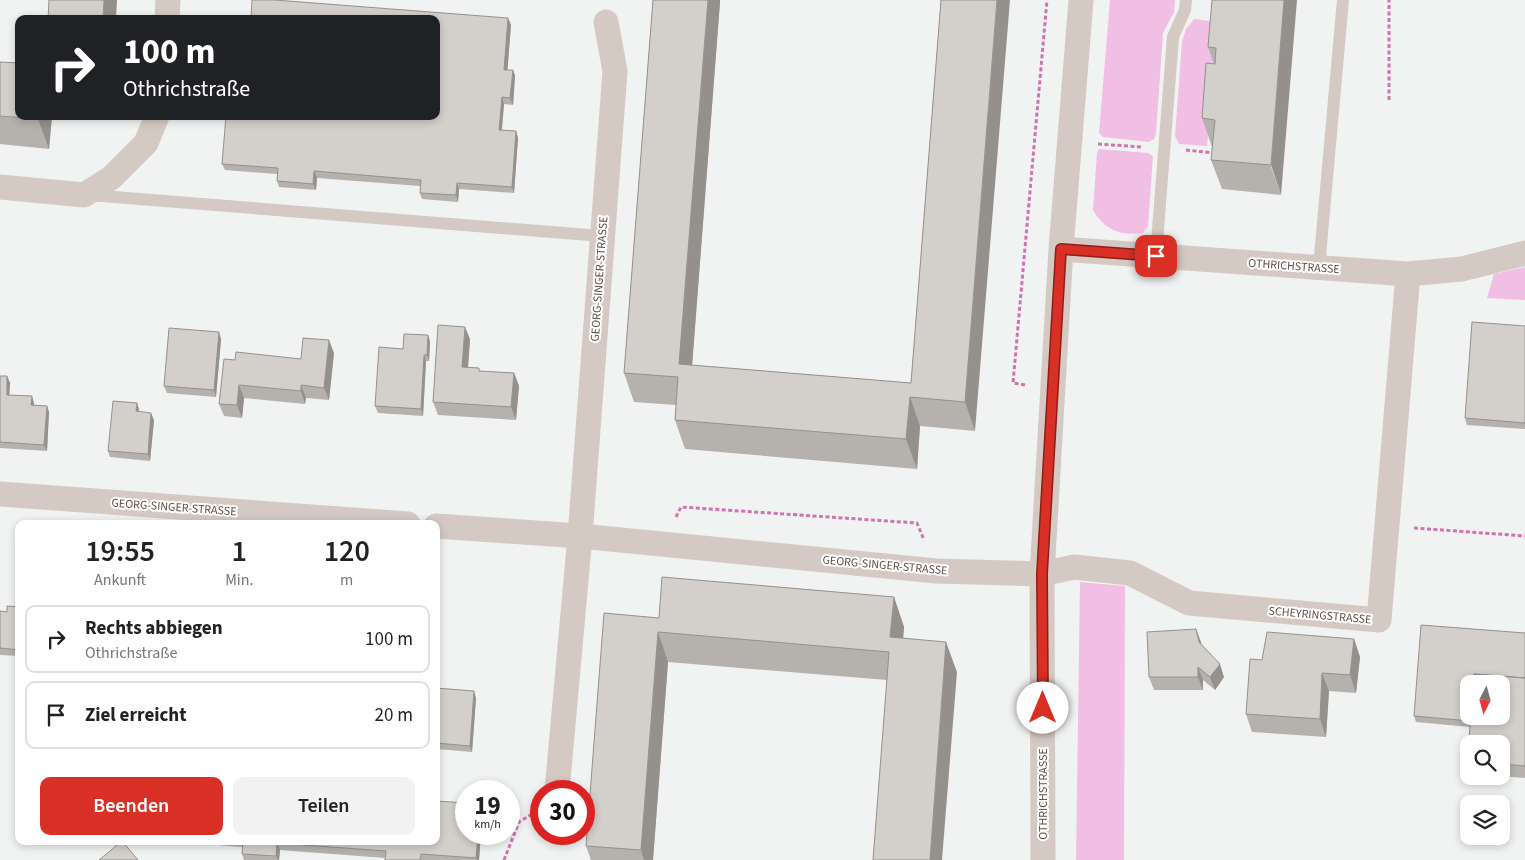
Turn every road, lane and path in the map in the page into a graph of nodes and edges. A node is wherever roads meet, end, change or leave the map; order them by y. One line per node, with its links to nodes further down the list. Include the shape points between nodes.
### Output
1 (168, 0): 7 (street)
2 (1046, 0): 21 (path, via 1014,384)
3 (1081, 0): 16 (street, OTHRICHSTRASSE)
4 (1186, 0): 18 (lane, via 1173,37)
5 (1343, 0): 19 (lane)
6 (1389, 0): 9 (path)
7 (167, 15)
8 (606, 22): 15 (street, GEORG-SINGER-STRASSE, via 615,71)
9 (1389, 100)
10 (155, 120): 14 (street, via 146,143 112,178)
11 (1116, 144): 12 (path)
12 (1145, 147)
13 (0, 187): 14 (street)
14 (84, 195): 15 (lane)
15 (602, 236): 26 (street, GEORG-SINGER-STRASSE)
16 (1061, 249): 18 (street, OTHRICHSTRASSE); 21 (street, OTHRICHSTRASSE)
17 (1525, 254): 20 (street, OTHRICHSTRASSE, via 1462,269)
18 (1156, 256): 19 (street, OTHRICHSTRASSE)
19 (1319, 267): 20 (street, OTHRICHSTRASSE)
20 (1408, 274): 25 (street, SCHEYRINGSTRASSE)
21 (1054, 387): 30 (street, OTHRICHSTRASSE)
22 (0, 494): 23 (street, GEORG-SINGER-STRASSE)
23 (354, 520)
24 (440, 526): 26 (street, GEORG-SINGER-STRASSE)
25 (1386, 526): 27 (path); 30 (street, SCHEYRINGSTRASSE, via 1379,620 1190,603 1130,573 1074,567)
26 (580, 536): 28 (street, GEORG-SINGER-STRASSE); 31 (street, GEORG-SINGER-STRASSE)
27 (1525, 536)
28 (662, 544): 29 (street, GEORG-SINGER-STRASSE); 29 (path, via 682,507 917,523)
29 (936, 571): 30 (street, GEORG-SINGER-STRASSE)
30 (1042, 574): 34 (street, OTHRICHSTRASSE)
31 (558, 780)
32 (530, 815): 33 (path, via 519,822)
33 (504, 860)
34 (1043, 860)

